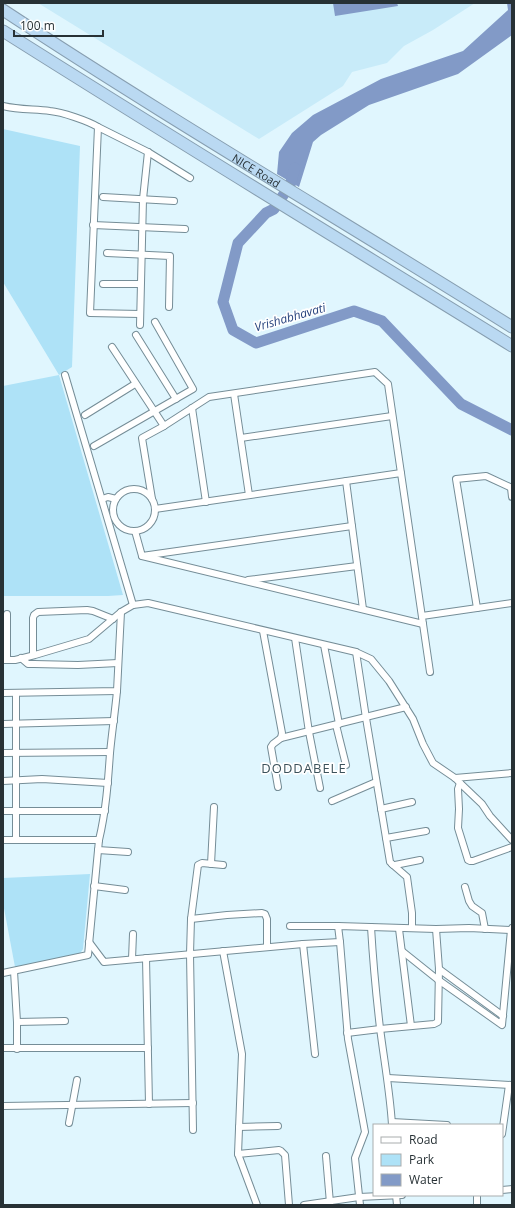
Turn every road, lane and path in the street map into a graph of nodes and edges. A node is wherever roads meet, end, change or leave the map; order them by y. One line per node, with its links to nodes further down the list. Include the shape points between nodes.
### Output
1 (3, 10): 21 (highway, NICE Road)
2 (3, 31): 23 (highway, NICE Road, via 290,211)
3 (3, 106): 4 (street, via 16,110 52,111 90,122)
4 (98, 127): 5 (street); 10 (street)
5 (148, 152): 6 (street); 8 (street)
6 (190, 178)
7 (103, 197): 8 (street)
8 (143, 199): 9 (street); 11 (street)
9 (174, 201)
10 (93, 225): 11 (street); 18 (street, via 90,313)
11 (142, 227): 12 (street); 14 (street)
12 (185, 229)
13 (107, 253): 14 (street)
14 (141, 254): 16 (street); 17 (street, via 170,256)
15 (103, 284): 16 (street)
16 (140, 284): 18 (street)
17 (169, 307)
18 (140, 314): 20 (street)
19 (155, 322): 28 (street, via 193,389)
20 (140, 325)
21 (512, 327)
22 (136, 335): 28 (street)
23 (512, 346)
24 (112, 347): 26 (street)
25 (64, 376): 41 (street)
26 (136, 384): 30 (street); 31 (street)
27 (234, 394): 29 (street, via 209,397); 32 (street, via 375,372 388,384); 34 (street)
28 (176, 399): 30 (street)
29 (192, 408): 33 (street); 44 (street)
30 (154, 411): 33 (street); 35 (street)
31 (85, 415)
32 (392, 416): 34 (street); 36 (street)
33 (164, 426): 43 (street, via 142,438)
34 (241, 438): 39 (street)
35 (94, 446)
36 (401, 473): 37 (street); 59 (street)
37 (346, 481): 39 (street); 46 (street)
38 (511, 488): 40 (street); 55 (street, via 486,476 456,479)
39 (249, 495): 44 (street)
40 (512, 497)
41 (102, 499): 42 (street); 49 (street)
42 (116, 499): 43 (street, via 124,492 137,489); 47 (street, via 113,515)
43 (152, 499): 45 (street)
44 (206, 502): 45 (street)
45 (155, 509): 48 (street, via 151,523)
46 (352, 526): 50 (street); 51 (street)
47 (122, 527): 48 (street); 49 (street)
48 (135, 531): 50 (street)
49 (111, 532): 54 (street)
50 (142, 556): 52 (street)
51 (357, 566): 52 (street); 56 (street)
52 (245, 581): 56 (street)
53 (512, 603): 55 (street)
54 (133, 605): 57 (street); 62 (street, via 148,604)
55 (477, 608): 59 (street)
56 (363, 609): 61 (street)
57 (121, 612): 60 (street); 69 (street)
58 (7, 614): 68 (street)
59 (422, 616): 61 (street)
60 (113, 619): 66 (street, via 89,639); 66 (street, via 87,610 38,612 33,618)
61 (423, 624): 70 (street)
62 (263, 630): 63 (street); 81 (street)
63 (295, 638): 64 (street); 80 (street)
64 (324, 645): 65 (street); 79 (street)
65 (356, 652): 74 (street, via 371,659); 75 (street)
66 (33, 655): 67 (street)
67 (21, 658): 68 (street); 69 (street, via 28,664 78,665)
68 (5, 660)
69 (118, 662): 71 (street)
70 (430, 672)
71 (117, 691): 73 (street); 76 (street)
72 (3, 693): 73 (street)
73 (16, 693): 78 (street)
74 (406, 707): 75 (street); 87 (street, via 433,763)
75 (366, 718): 79 (street); 90 (street)
76 (114, 721): 78 (street); 82 (street)
77 (3, 724): 78 (street)
78 (16, 724): 83 (street)
79 (338, 724): 80 (street); 85 (street)
80 (309, 732): 81 (street); 94 (street)
81 (281, 738): 93 (street, via 271,747)
82 (110, 752): 83 (street); 91 (street)
83 (16, 753): 84 (street); 88 (street)
84 (3, 754)
85 (346, 765)
86 (512, 773): 87 (street)
87 (456, 778): 92 (street)
88 (16, 780): 89 (street); 91 (street); 100 (street)
89 (3, 781)
90 (376, 782): 95 (street); 98 (street)
91 (108, 783): 101 (street)
92 (460, 783): 107 (street, via 482,804); 108 (street, via 458,828 468,861)
93 (278, 787)
94 (320, 788)
95 (332, 801)
96 (412, 802): 98 (street)
97 (214, 807): 112 (street)
98 (381, 808): 103 (street)
99 (3, 810): 100 (street)
100 (16, 810): 101 (street); 105 (street)
101 (104, 811): 106 (street)
102 (426, 831): 103 (street)
103 (386, 838): 113 (street)
104 (3, 840): 105 (street)
105 (16, 840): 106 (street)
106 (99, 840): 109 (street)
107 (512, 840)
108 (512, 847)
109 (98, 850): 110 (street); 115 (street)
110 (128, 852)
111 (420, 860): 113 (street)
112 (211, 864): 114 (street); 118 (street, via 198,865)
113 (392, 864): 122 (street, via 407,877)
114 (223, 865)
115 (94, 886): 117 (street); 128 (street)
116 (465, 887): 123 (street, via 472,906 482,913)
117 (125, 890)
118 (191, 919): 131 (street, via 265,914); 134 (street)
119 (290, 926): 120 (street)
120 (338, 926): 121 (street); 129 (street)
121 (371, 927): 124 (street); 145 (street)
122 (412, 928): 124 (street); 125 (street)
123 (485, 928): 125 (street); 126 (street)
124 (399, 929): 133 (street)
125 (436, 929): 137 (street)
126 (511, 929): 141 (street)
127 (132, 934): 136 (street)
128 (89, 942): 136 (street, via 104,962); 138 (street, via 88,956)
129 (340, 942): 130 (street); 146 (street)
130 (303, 944): 131 (street); 150 (street)
131 (267, 947): 132 (street)
132 (223, 951): 134 (street); 162 (street, via 242,1054)
133 (402, 951): 140 (street); 144 (street)
134 (190, 954): 135 (street); 154 (street)
135 (146, 958): 136 (street); 148 (street)
136 (132, 959)
137 (439, 970): 140 (street); 141 (street)
138 (14, 971): 139 (street); 143 (street)
139 (3, 973)
140 (439, 980): 141 (street, via 502,1025); 144 (street, via 438,1022)
141 (503, 1016)
142 (65, 1021): 143 (street)
143 (17, 1022): 149 (street)
144 (411, 1026): 145 (street)
145 (380, 1029): 146 (street); 151 (street)
146 (347, 1033): 167 (street, via 365,1132 355,1158)
147 (3, 1048): 149 (street)
148 (148, 1048): 149 (street); 155 (street)
149 (17, 1049)
150 (315, 1054)
151 (388, 1078): 153 (street); 159 (street)
152 (77, 1080): 156 (street)
153 (510, 1085): 160 (street)
154 (192, 1103): 155 (street); 163 (street)
155 (149, 1104): 156 (street)
156 (72, 1105): 157 (street); 158 (street)
157 (3, 1106)
158 (69, 1123)
159 (392, 1124)
160 (503, 1124)
161 (278, 1126): 162 (street)
162 (239, 1127): 164 (street)
163 (193, 1130)
164 (238, 1154): 169 (street); 170 (street, via 282,1151)
165 (326, 1156): 168 (street)
166 (378, 1196): 167 (street)
167 (359, 1197): 168 (street); 172 (street)
168 (330, 1203): 171 (street)
169 (257, 1205)
170 (290, 1205)
171 (304, 1205)
172 (360, 1205)

